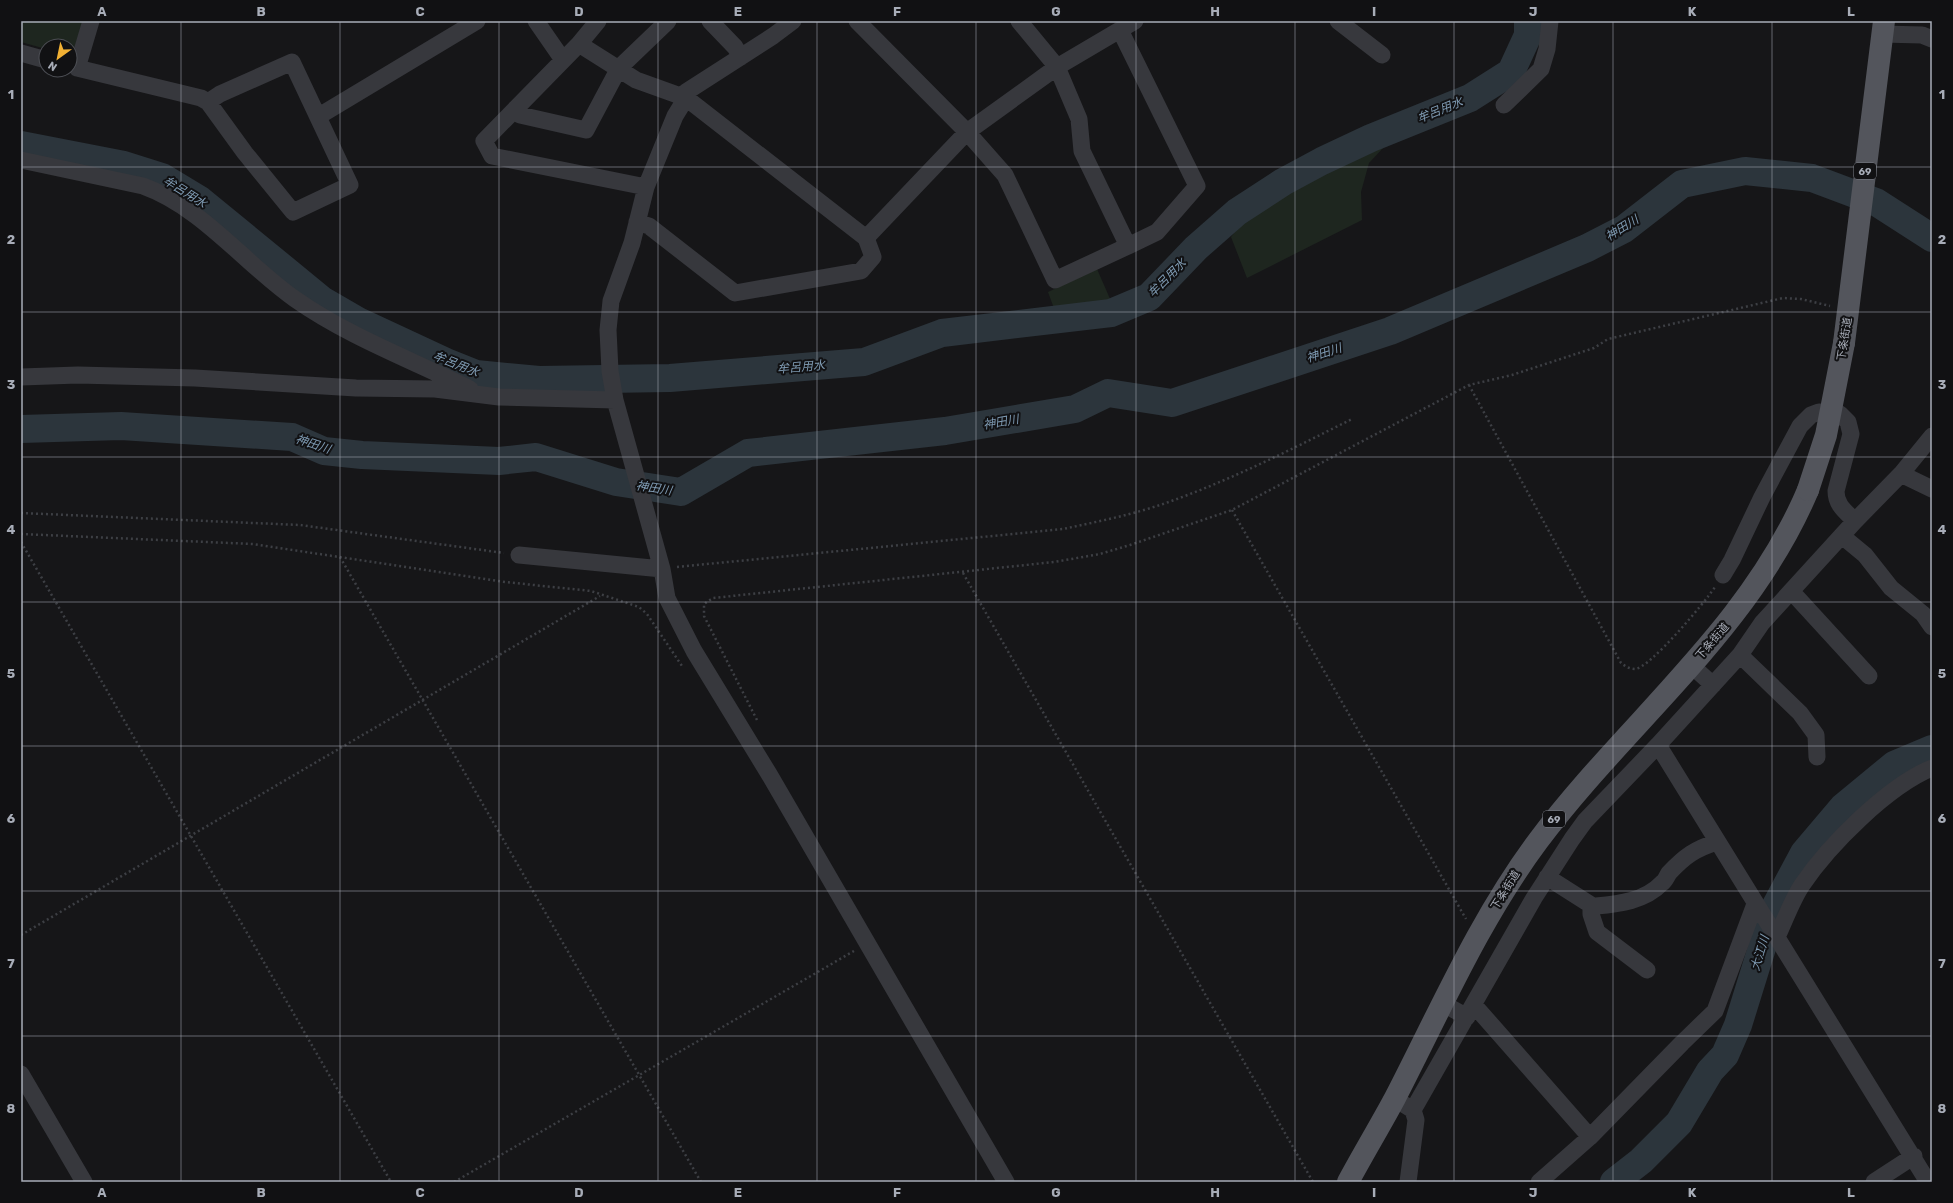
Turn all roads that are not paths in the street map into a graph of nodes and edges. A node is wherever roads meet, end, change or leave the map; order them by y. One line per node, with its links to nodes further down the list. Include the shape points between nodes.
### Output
1 (91, 21): 19 (street)
2 (477, 21): 30 (street)
3 (536, 21): 22 (street)
4 (598, 21): 16 (street)
5 (668, 21): 25 (street)
6 (710, 21): 20 (street)
7 (793, 21): 20 (street)
8 (857, 21): 31 (street)
9 (1019, 21): 23 (street)
10 (1135, 21): 14 (street)
11 (1338, 21): 18 (street)
12 (1550, 21): 28 (street, via 1541,69)
13 (1883, 27): 15 (street); 51 (main road, 下条街道 / 69, bridge, via 1844,343 1826,434 1808,490 1794,523 1775,556 1732,618)
14 (1120, 30): 23 (street); 36 (street, via 1197,186 1157,232)
15 (1932, 40)
16 (579, 44): 22 (street); 25 (street)
17 (21, 53): 21 (street)
18 (1382, 55)
19 (78, 56)
20 (741, 57): 26 (street, via 686,92)
21 (38, 58)
22 (563, 60): 29 (street)
23 (1057, 67): 31 (street); 36 (street, via 1079,119 1082,151)
24 (78, 68): 27 (street, via 201,98)
25 (619, 68): 26 (street, via 636,80); 29 (street, via 586,130 520,115)
26 (686, 98): 33 (street, via 675,116); 35 (street)
27 (208, 102): 30 (street, via 220,94 292,62); 30 (street, via 293,212 350,185)
28 (1504, 105)
29 (515, 108): 33 (street, via 484,141 492,156)
30 (319, 116)
31 (967, 132): 35 (street); 36 (street, via 1005,175 1055,280)
32 (21, 160): 38 (street, via 143,186 160,192 181,204 294,298 324,319)
33 (646, 187): 34 (street)
34 (638, 222): 35 (street, via 649,226 735,293 861,271 873,257); 39 (street, via 611,300 608,330)
35 (866, 238)
36 (1128, 246)
37 (21, 376): 38 (street, via 196,378 356,388 434,389)
38 (477, 394): 39 (street, via 499,397)
39 (614, 397): 46 (street)
40 (1932, 436): 41 (street)
41 (1900, 474): 42 (street); 43 (street)
42 (1932, 489)
43 (1855, 521): 44 (street); 47 (street, via 1836,500 1851,434 1848,422 1840,414 1819,412 1811,415 1800,426)
44 (1842, 536): 48 (street); 49 (street, via 1865,556 1891,588 1923,614)
45 (518, 555): 46 (street)
46 (661, 565): 71 (street, via 667,598 694,651 773,781)
47 (1723, 575)
48 (1792, 592): 50 (street, via 1762,623); 52 (street)
49 (1932, 627)
50 (1740, 655): 53 (street); 55 (street, via 1800,713 1816,735)
51 (1691, 666): 53 (street); 63 (main road, 下条街道 / 69, via 1555,819 1517,870)
52 (1869, 676)
53 (1713, 685): 54 (street)
54 (1658, 745): 57 (street); 58 (street, via 1586,821)
55 (1818, 757)
56 (1932, 768): 61 (street, via 1920,772 1882,801 1835,844 1802,886)
57 (1717, 842): 59 (street); 60 (street, via 1697,848 1662,883 1647,894 1631,901 1611,905)
58 (1547, 877): 60 (street); 64 (street)
59 (1755, 904): 61 (street); 68 (street, via 1715,1011)
60 (1590, 905): 62 (street, via 1597,932)
61 (1777, 937): 69 (street)
62 (1647, 970)
63 (1442, 1003): 64 (street); 66 (main road, 下条街道 / 69)
64 (1471, 1011): 67 (street); 68 (street)
65 (21, 1074): 70 (street)
66 (1394, 1099): 67 (street); 72 (main road, 下条街道 / 69)
67 (1414, 1110): 73 (street, via 1416,1120)
68 (1590, 1137): 74 (street)
69 (1914, 1156): 75 (street); 76 (street)
70 (84, 1182)
71 (1006, 1182)
72 (1348, 1182)
73 (1408, 1182)
74 (1538, 1182)
75 (1874, 1182)
76 (1928, 1182)

